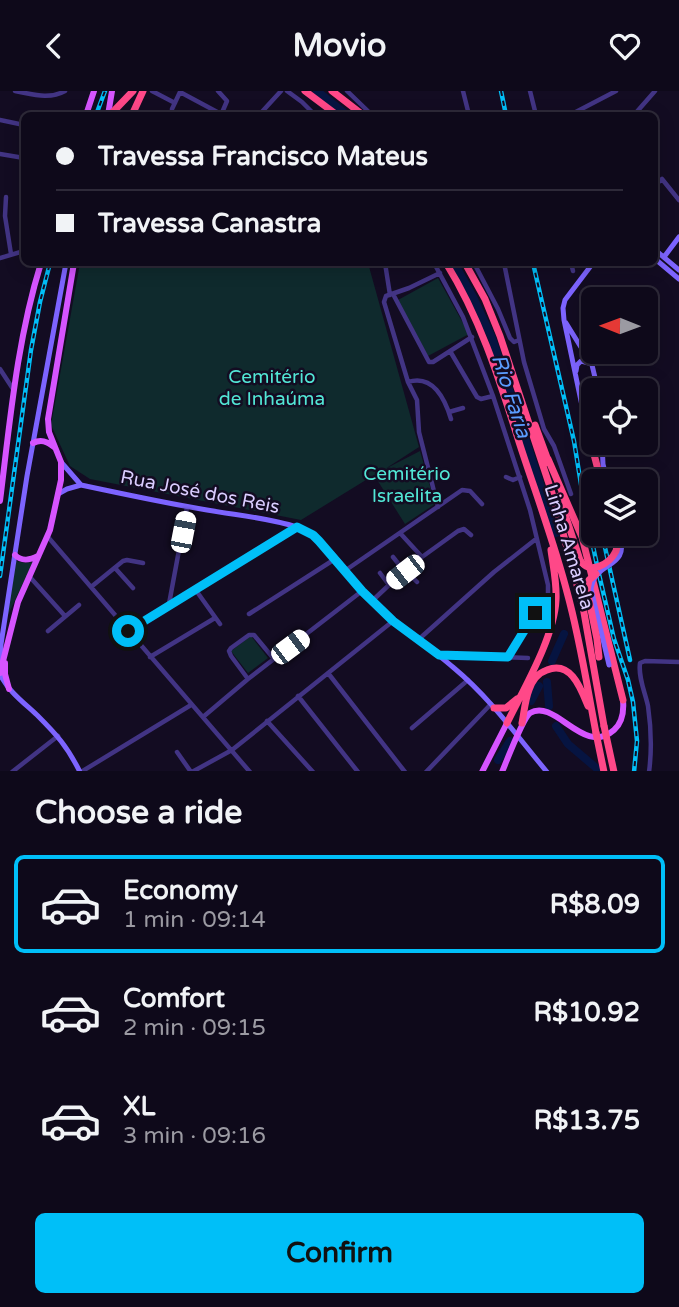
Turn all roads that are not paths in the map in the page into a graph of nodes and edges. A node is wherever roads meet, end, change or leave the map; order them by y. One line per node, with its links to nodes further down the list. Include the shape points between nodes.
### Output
1 (15, 91): 19 (street)
2 (65, 91): 19 (street, via 49,96)
3 (94, 91): 22 (main road)
4 (112, 91): 23 (main road)
5 (122, 91): 6 (highway)
6 (132, 91): 24 (highway)
7 (152, 91): 21 (street, via 174,106)
8 (218, 91): 27 (street, via 227,101)
9 (281, 91): 28 (street)
10 (286, 91): 29 (street)
11 (305, 91): 30 (highway)
12 (332, 91): 31 (highway)
13 (339, 91): 32 (highway)
14 (347, 91): 33 (street)
15 (463, 91): 34 (street)
16 (530, 91): 35 (street)
17 (616, 91): 36 (street)
18 (655, 91): 37 (street)
19 (27, 92)
20 (144, 92): 25 (highway)
21 (181, 92): 26 (street)
22 (87, 112)
23 (111, 112)
24 (114, 112)
25 (134, 112)
26 (215, 112)
27 (222, 112)
28 (265, 112)
29 (312, 112)
30 (333, 112)
31 (359, 112)
32 (360, 112)
33 (369, 112)
34 (468, 112)
35 (535, 112)
36 (576, 112)
37 (637, 112)
38 (0, 120): 39 (street)
39 (21, 124)
40 (0, 154): 41 (street)
41 (21, 158)
42 (658, 182): 44 (street, via 662,179)
43 (6, 197): 47 (street)
44 (679, 200)
45 (679, 237): 51 (street)
46 (21, 252): 47 (street)
47 (11, 254): 49 (street)
48 (658, 254): 51 (street)
49 (0, 258)
50 (658, 259): 51 (street)
51 (663, 260): 63 (street); 66 (street)
52 (40, 266): 78 (main road, via 28,305)
53 (65, 266): 84 (street)
54 (74, 266): 85 (main road, via 48,419)
55 (386, 266): 67 (street)
56 (436, 266): 65 (street)
57 (448, 266): 103 (highway, Linha Amarela, via 483,335)
58 (467, 266): 76 (highway, Linha Amarela, via 491,313)
59 (475, 266): 70 (street, via 510,338)
60 (505, 266): 70 (street)
61 (572, 266): 64 (street)
62 (591, 266): 68 (street, via 565,300)
63 (679, 270)
64 (573, 271)
65 (440, 273): 67 (street); 69 (street)
66 (679, 279)
67 (392, 294): 71 (street, via 428,361); 77 (street, via 384,306)
68 (564, 320): 72 (street); 74 (street)
69 (472, 337): 71 (street); 79 (street)
70 (519, 340): 97 (street, via 544,429 555,446)
71 (450, 351): 79 (street, via 477,397)
72 (592, 365): 74 (street, via 581,361); 75 (street)
73 (0, 369): 78 (street)
74 (575, 373): 80 (street)
75 (595, 378)
76 (515, 380): 88 (highway); 155 (highway, Linha Amarela, via 572,565)
77 (408, 382): 82 (street, via 421,380 431,385 442,395); 101 (street, via 416,400 419,432)
78 (14, 390): 98 (main road)
79 (493, 396): 94 (street)
80 (581, 401)
81 (463, 408): 82 (street)
82 (449, 412): 83 (street)
83 (451, 419)
84 (33, 443): 85 (main road, via 45,441); 110 (street)
85 (55, 448): 89 (main road)
86 (597, 455): 90 (highway)
87 (601, 455): 90 (street)
88 (548, 459): 108 (highway, bridge, via 584,566 595,567 611,557); 156 (highway, via 582,537)
89 (61, 462): 95 (street); 96 (main road)
90 (600, 465): 91 (highway); 92 (street)
91 (600, 469)
92 (602, 469)
93 (506, 477): 94 (street)
94 (520, 477): 107 (street)
95 (81, 485): 96 (street); 100 (street, Rua José dos Reis)
96 (58, 494): 106 (main road)
97 (571, 494)
98 (0, 501)
99 (482, 504): 101 (street, via 470,491 462,490)
100 (187, 507): 102 (street, Rua José dos Reis); 130 (street)
101 (438, 507): 104 (street)
102 (297, 527): 113 (street, Rua José dos Reis, via 313,535); 126 (street)
103 (548, 529): 154 (highway, via 555,614); 159 (highway, Linha Amarela, via 576,626)
104 (400, 533): 105 (street, via 422,557 458,531 464,529); 117 (street)
105 (471, 535)
106 (48, 537): 111 (main road); 124 (street)
107 (537, 538): 138 (street); 142 (street, via 548,594)
108 (616, 546)
109 (623, 546): 120 (street, bridge, via 616,560)
110 (15, 555): 111 (main road, via 27,560); 146 (street)
111 (39, 555): 121 (main road)
112 (393, 557): 118 (street)
113 (335, 559): 117 (street, Rua José dos Reis); 131 (street)
114 (417, 562): 118 (street)
115 (143, 563): 116 (street, via 125,561)
116 (115, 568): 124 (street); 125 (street)
117 (345, 571): 127 (street, Rua José dos Reis)
118 (405, 572): 122 (street); 123 (street)
119 (380, 573): 123 (street)
120 (596, 574): 155 (highway, bridge, via 587,590 597,639); 156 (street, bridge, via 591,594)
121 (29, 576): 132 (street); 139 (main road)
122 (417, 582)
123 (389, 585): 128 (street)
124 (91, 587): 137 (street)
125 (133, 588)
126 (195, 589): 130 (street); 133 (street)
127 (362, 591): 128 (street, Rua José dos Reis); 144 (street)
128 (372, 601): 134 (street, Rua José dos Reis)
129 (79, 605): 132 (street)
130 (169, 605): 137 (street)
131 (249, 614)
132 (65, 616): 136 (street)
133 (215, 618): 135 (street); 141 (street)
134 (393, 621): 138 (street, Rua José dos Reis); 148 (street)
135 (220, 624)
136 (48, 631)
137 (128, 631): 141 (street)
138 (417, 640): 140 (street, Rua José dos Reis)
139 (6, 649): 147 (main road); 152 (main road)
140 (439, 655): 142 (street); 150 (street, Rua José dos Reis)
141 (150, 657): 157 (street)
142 (508, 657): 143 (street)
143 (528, 658)
144 (274, 659): 149 (street); 149 (street, via 254,635 231,648 231,656)
145 (679, 662): 185 (street, via 640,663 651,734)
146 (0, 666)
147 (0, 673): 152 (street)
148 (328, 673): 153 (street); 178 (street)
149 (248, 679): 160 (street)
150 (468, 680): 158 (street, Rua José dos Reis); 164 (street)
151 (0, 685): 152 (main road)
152 (9, 689): 166 (street)
153 (298, 696): 161 (street); 177 (street)
154 (520, 697): 158 (highway, via 506,708); 162 (highway)
155 (600, 700): 184 (highway, Linha Amarela, bridge)
156 (623, 700): 163 (main road, via 621,721 606,735 593,737 541,711)
157 (191, 705): 160 (street); 172 (street)
158 (492, 706): 162 (street, Rua José dos Reis); 179 (street)
159 (593, 716): 163 (highway, via 575,679 565,669 554,668 533,682); 183 (highway, Linha Amarela, bridge)
160 (203, 717): 168 (street)
161 (267, 721): 168 (street); 176 (street)
162 (508, 723): 165 (main road); 167 (street, Rua José dos Reis)
163 (522, 723): 167 (main road)
164 (412, 729)
165 (502, 735): 167 (main road); 180 (main road)
166 (58, 736): 170 (street); 171 (street)
167 (517, 736): 181 (main road); 182 (street, Rua José dos Reis)
168 (232, 750): 174 (street); 175 (street)
169 (177, 752): 173 (street)
170 (13, 771)
171 (80, 771)
172 (82, 771)
173 (190, 771)
174 (193, 771)
175 (249, 771)
176 (312, 771)
177 (357, 771)
178 (404, 771)
179 (427, 771)
180 (483, 771)
181 (502, 771)
182 (546, 771)
183 (604, 771)
184 (614, 771)
185 (649, 771)

